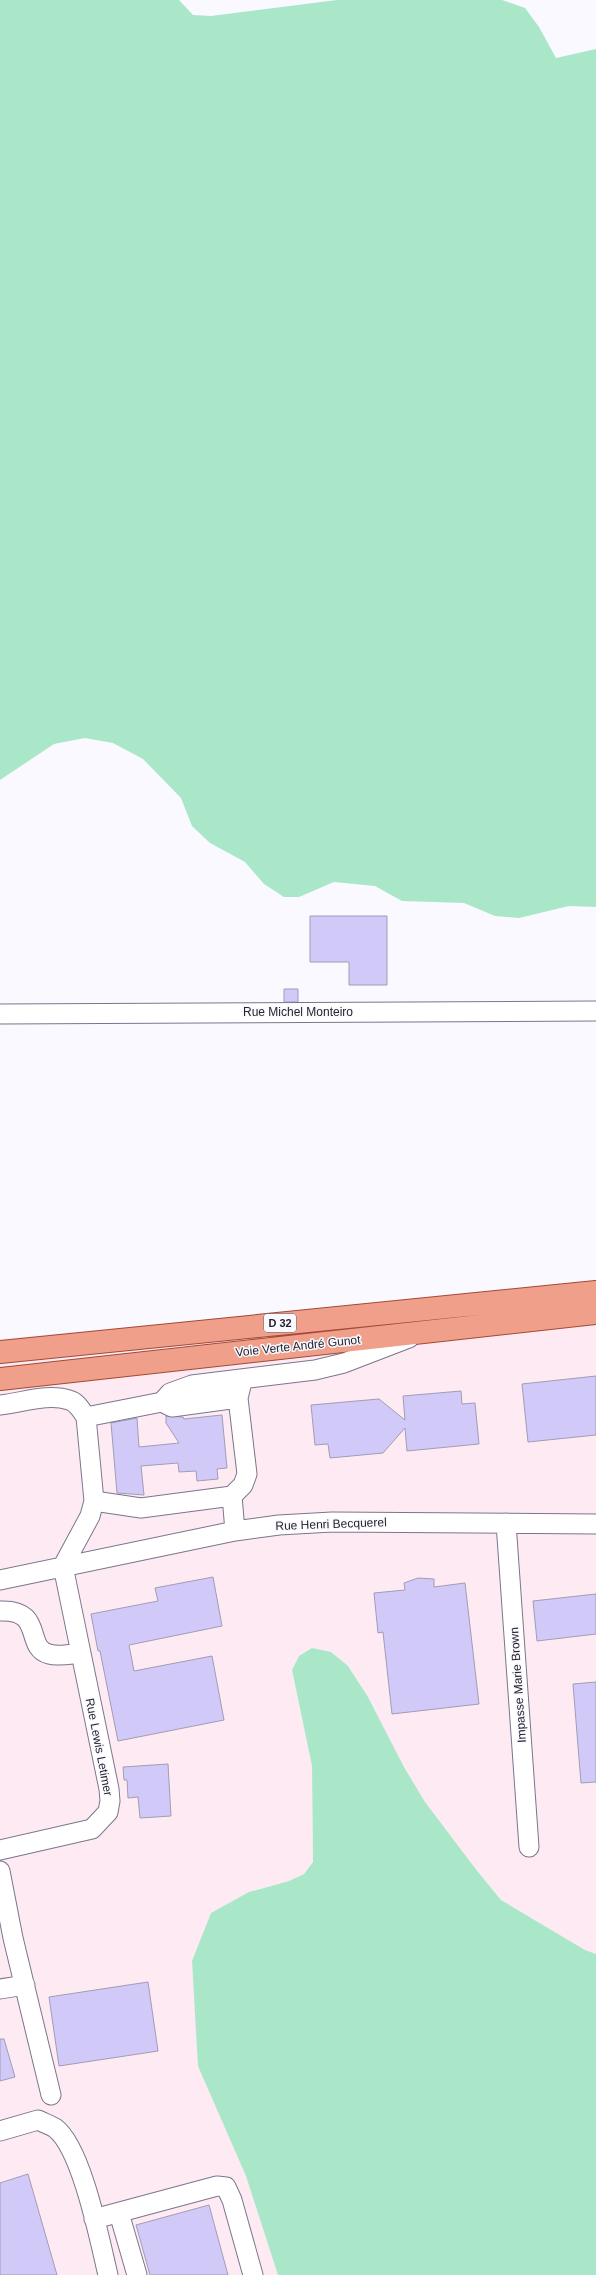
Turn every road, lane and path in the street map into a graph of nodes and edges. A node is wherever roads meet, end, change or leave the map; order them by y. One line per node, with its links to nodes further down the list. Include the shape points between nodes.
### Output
1 (596, 1011): 2 (street, Rue Michel Monteiro)
2 (0, 1014)
3 (596, 1282): 5 (main road, via 576,1286)
4 (596, 1292): 5 (main road, Voie Verte André Gunot / D 32)
5 (560, 1296): 10 (main road, Voie Verte André Gunot / D 32)
6 (596, 1313): 7 (main road, Voie Verte André Gunot / D 32)
7 (555, 1317): 8 (main road, via 572,1323); 9 (main road, Voie Verte André Gunot / D 32)
8 (596, 1324)
9 (425, 1332): 11 (main road, Voie Verte André Gunot / D 32); 12 (street, via 344,1363 315,1370)
10 (0, 1352)
11 (0, 1379)
12 (245, 1379): 13 (street); 14 (street, via 192,1385 170,1393)
13 (238, 1398): 14 (street, via 172,1407); 17 (street, via 247,1474 243,1485)
14 (162, 1402): 16 (street)
15 (0, 1404): 16 (street, via 48,1398 69,1400 78,1406)
16 (86, 1417): 18 (street)
17 (232, 1496): 18 (street, via 140,1508); 21 (street)
18 (94, 1501): 22 (street, via 90,1516)
19 (506, 1523): 20 (street, Rue Henri Becquerel); 21 (street, Rue Henri Becquerel, via 305,1522); 26 (street, Impasse Marie Brown)
20 (596, 1524)
21 (235, 1531): 22 (street, Rue Henri Becquerel)
22 (63, 1566): 23 (street, Rue Henri Becquerel); 25 (street, Rue Lewis Letimer)
23 (0, 1580)
24 (0, 1611): 25 (street, via 22,1614 28,1620 41,1650 48,1654)
25 (80, 1653): 27 (street, Rue Lewis Letimer, via 108,1789 108,1812 92,1829)
26 (529, 1847)
27 (0, 1850)
28 (0, 1871): 29 (street)
29 (25, 1985): 30 (street); 31 (street)
30 (0, 1988)
31 (51, 2095)
32 (0, 2130): 34 (street, via 38,2120 56,2128 71,2148)
33 (120, 2213): 34 (street); 36 (street); 37 (street, via 217,2186 226,2187)
34 (94, 2219): 35 (street)
35 (108, 2275)
36 (137, 2275)
37 (253, 2275)

